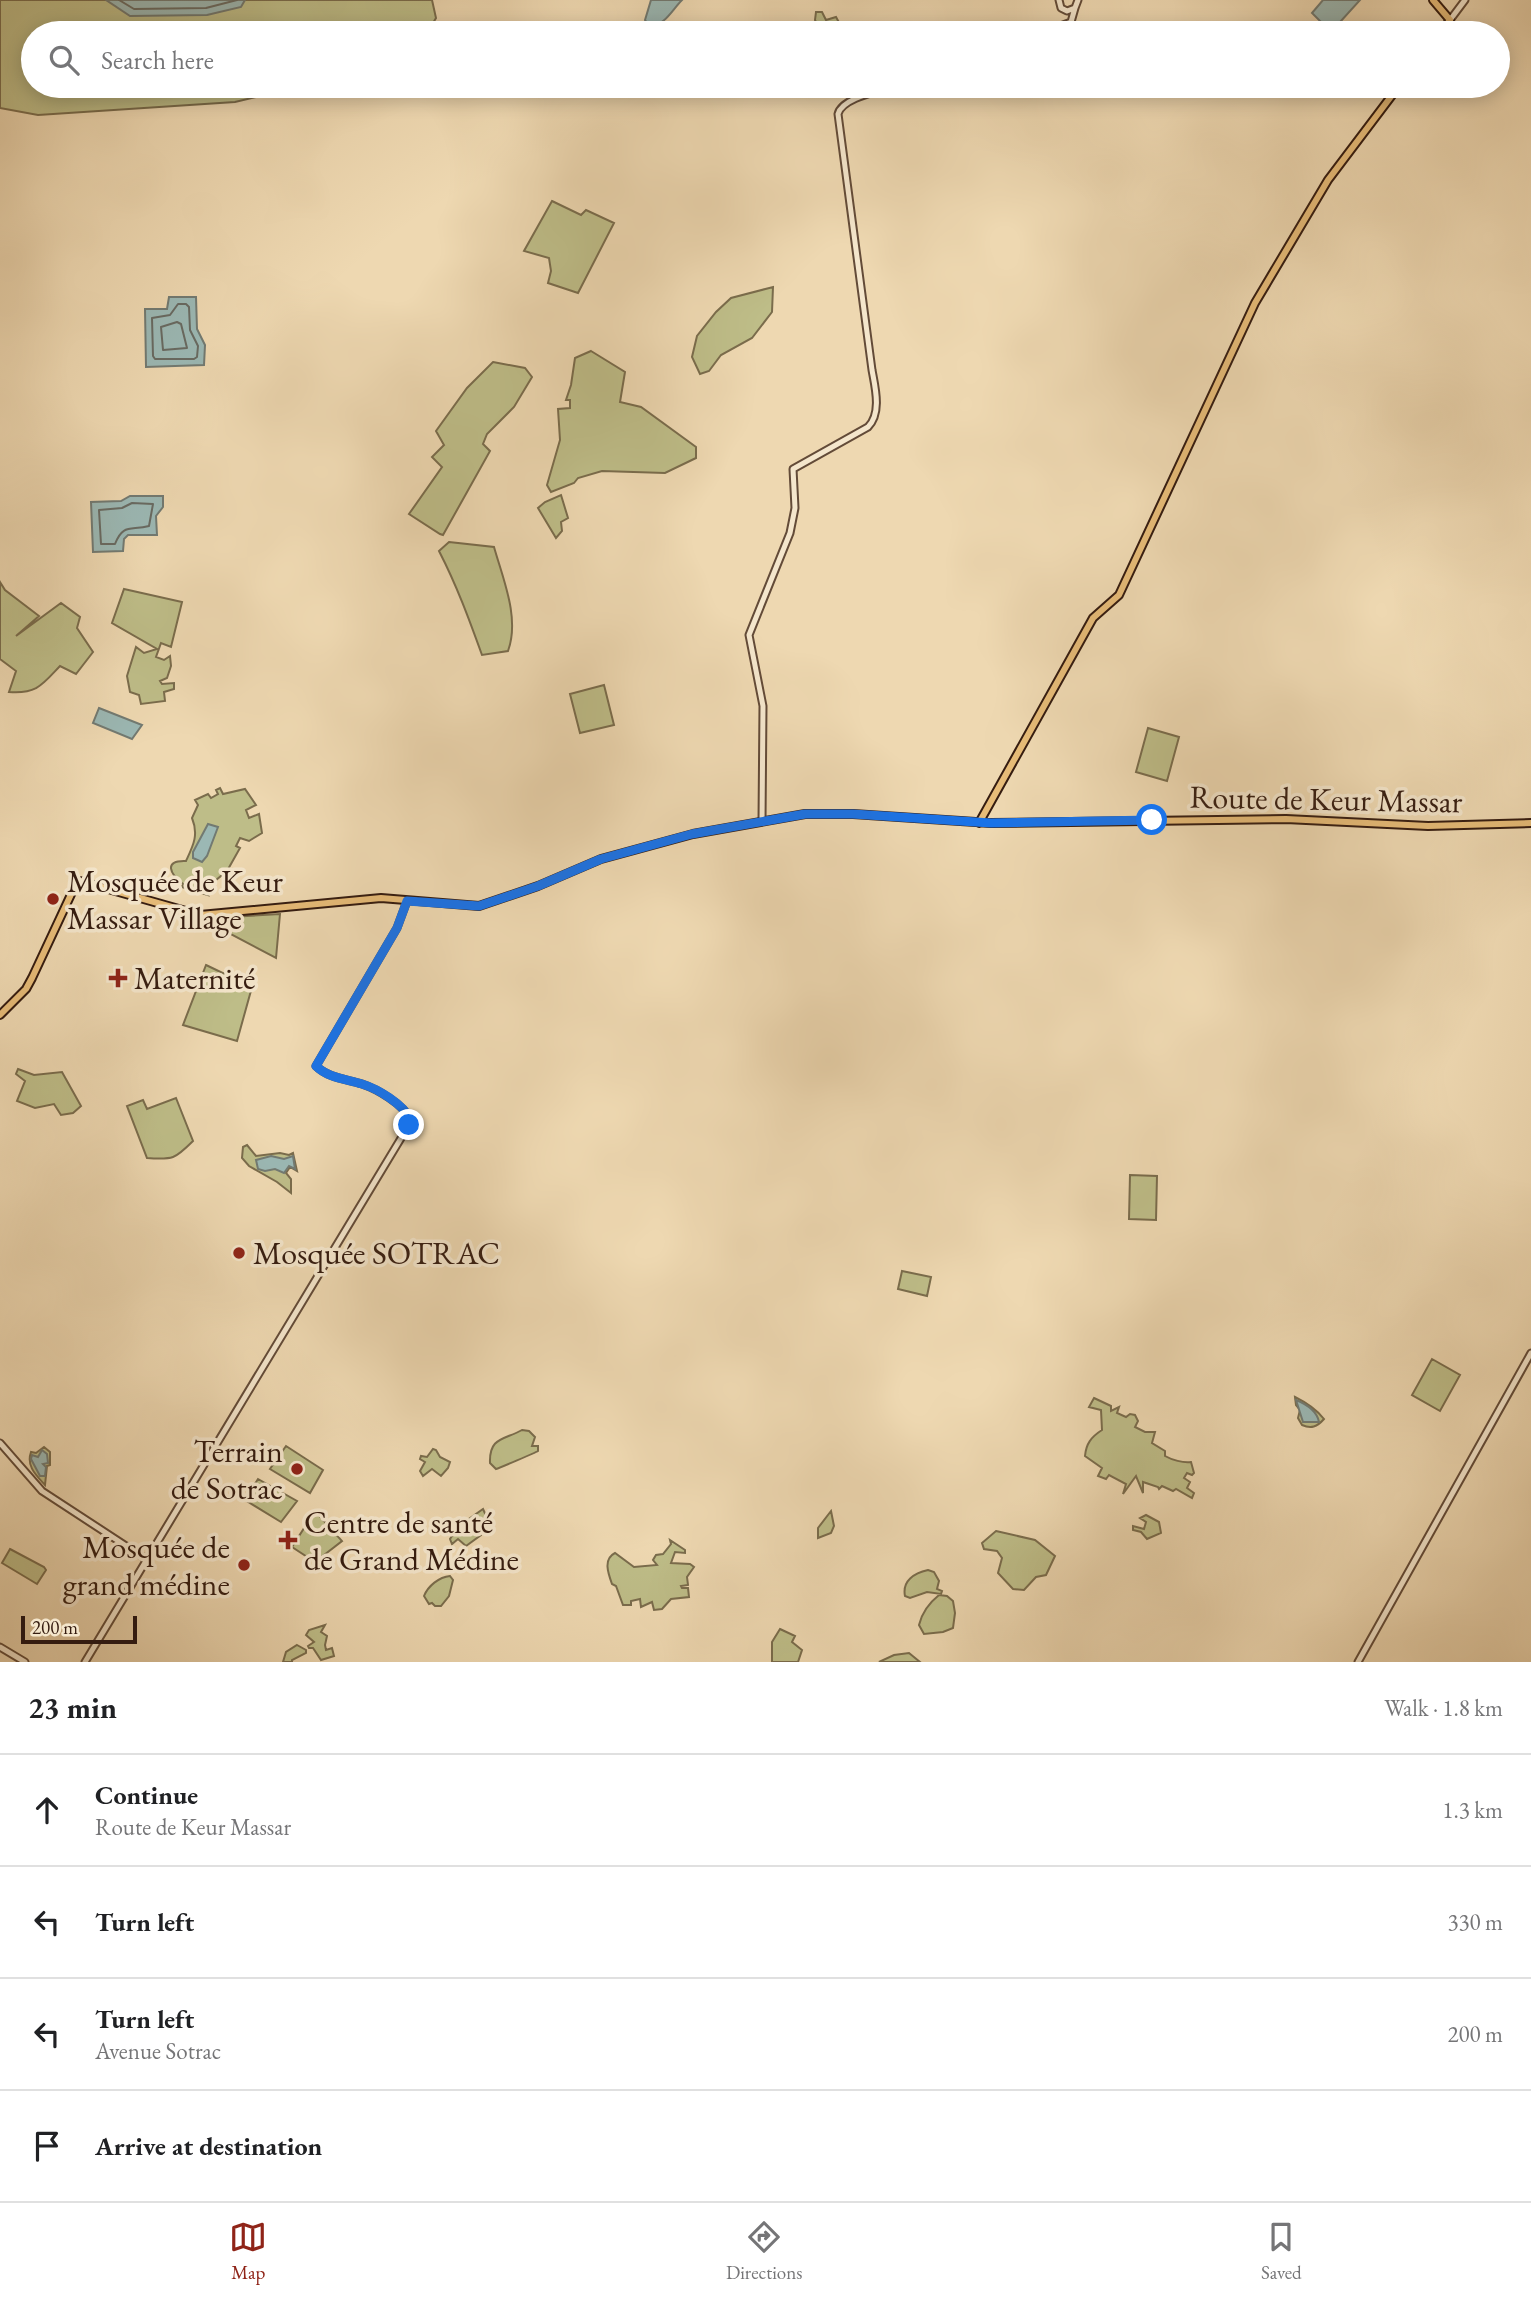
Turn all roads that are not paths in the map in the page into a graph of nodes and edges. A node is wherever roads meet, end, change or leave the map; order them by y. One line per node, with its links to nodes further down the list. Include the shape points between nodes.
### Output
1 (1059, 0): 6 (street)
2 (1433, 0): 5 (main road)
3 (1465, 0): 8 (street)
4 (1078, 2): 6 (street); 7 (street)
5 (1439, 8): 8 (main road); 9 (main road)
6 (1068, 11): 7 (street)
7 (1073, 19)
8 (1450, 20)
9 (1444, 21)
10 (859, 98): 12 (street, via 839,109 839,135 876,412 868,427 793,469 795,508 790,533 749,638 763,706)
11 (1390, 98): 13 (main road, via 1328,180 1260,294 1119,595 1093,618)
12 (762, 821): 13 (main road, Route de Keur Massar, via 844,814); 15 (main road, Route de Keur Massar, via 601,859 479,906)
13 (979, 823): 14 (main road, Route de Keur Massar, via 1286,819 1454,827)
14 (1531, 823)
15 (407, 901): 16 (main road, Route de Keur Massar, via 381,898 200,915 80,881 26,989); 19 (street, via 397,928 316,1066 386,1097 406,1112 410,1122)
16 (0, 1015)
17 (1531, 1353): 23 (street)
18 (0, 1443): 19 (street, via 42,1491)
19 (146, 1559): 22 (street)
20 (0, 1647): 21 (street)
21 (25, 1662)
22 (85, 1662)
23 (1358, 1662)

